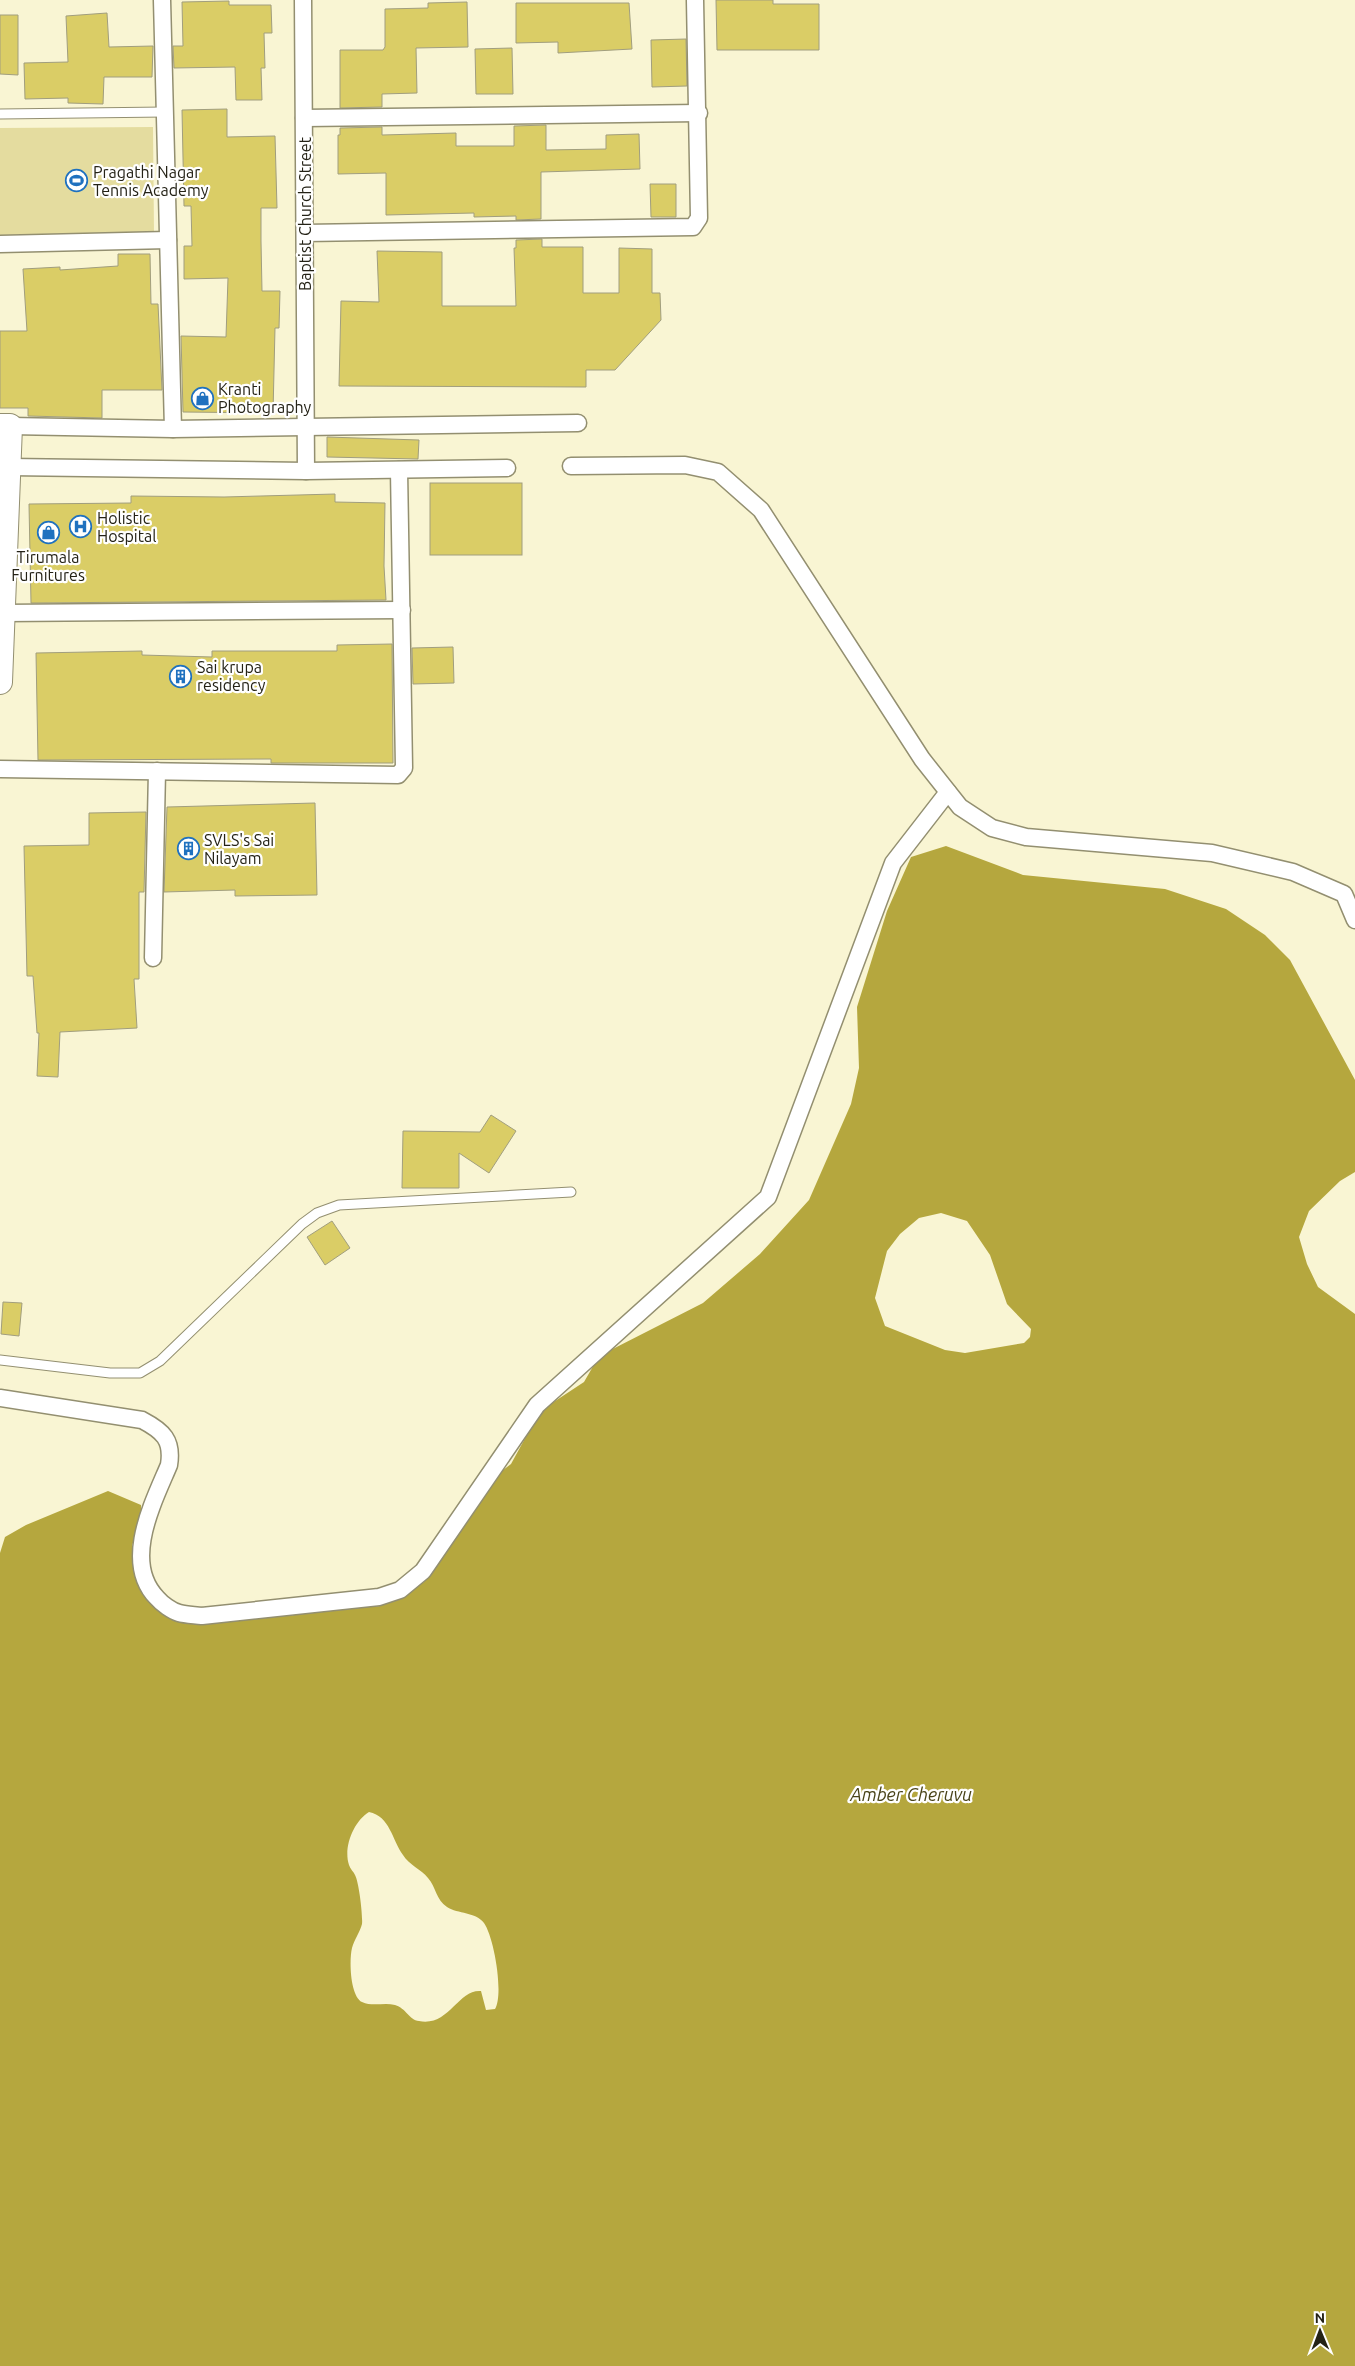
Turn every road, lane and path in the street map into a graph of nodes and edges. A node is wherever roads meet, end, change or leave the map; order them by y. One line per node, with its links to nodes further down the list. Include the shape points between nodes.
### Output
1 (162, 0): 4 (street)
2 (303, 0): 7 (street, Baptist Church Street)
3 (695, 0): 5 (street)
4 (165, 112): 6 (lane); 9 (street)
5 (699, 113): 7 (street); 8 (street, via 699,218 693,227)
6 (0, 114)
7 (304, 118): 8 (street, Baptist Church Street)
8 (305, 233): 13 (street, Baptist Church Street)
9 (168, 240): 10 (street); 14 (street)
10 (0, 244)
11 (578, 424): 13 (street)
12 (5, 426): 14 (street); 16 (main road)
13 (306, 427): 14 (street); 19 (street, Baptist Church Street)
14 (174, 429)
15 (571, 466): 25 (street, via 684,465 718,472 754,503 922,759)
16 (5, 467): 19 (street); 21 (main road)
17 (507, 468): 18 (street)
18 (399, 470): 19 (street); 20 (street)
19 (306, 471)
20 (402, 610): 21 (street); 24 (street, via 404,768 398,775)
21 (3, 613): 22 (main road)
22 (0, 682)
23 (0, 769): 24 (street)
24 (158, 772): 27 (street)
25 (948, 792): 26 (street, via 960,807 992,828 1026,837 1212,853 1294,872 1344,894); 30 (street, via 893,864 768,1197 537,1405 423,1571 400,1590 379,1597 212,1615 178,1613 148,1589 142,1567 144,1528 168,1465 168,1440 142,1420)
26 (1355, 920)
27 (153, 958)
28 (571, 1192): 29 (lane, via 339,1205 302,1224 160,1361 140,1373 110,1374)
29 (0, 1360)
30 (0, 1398)

